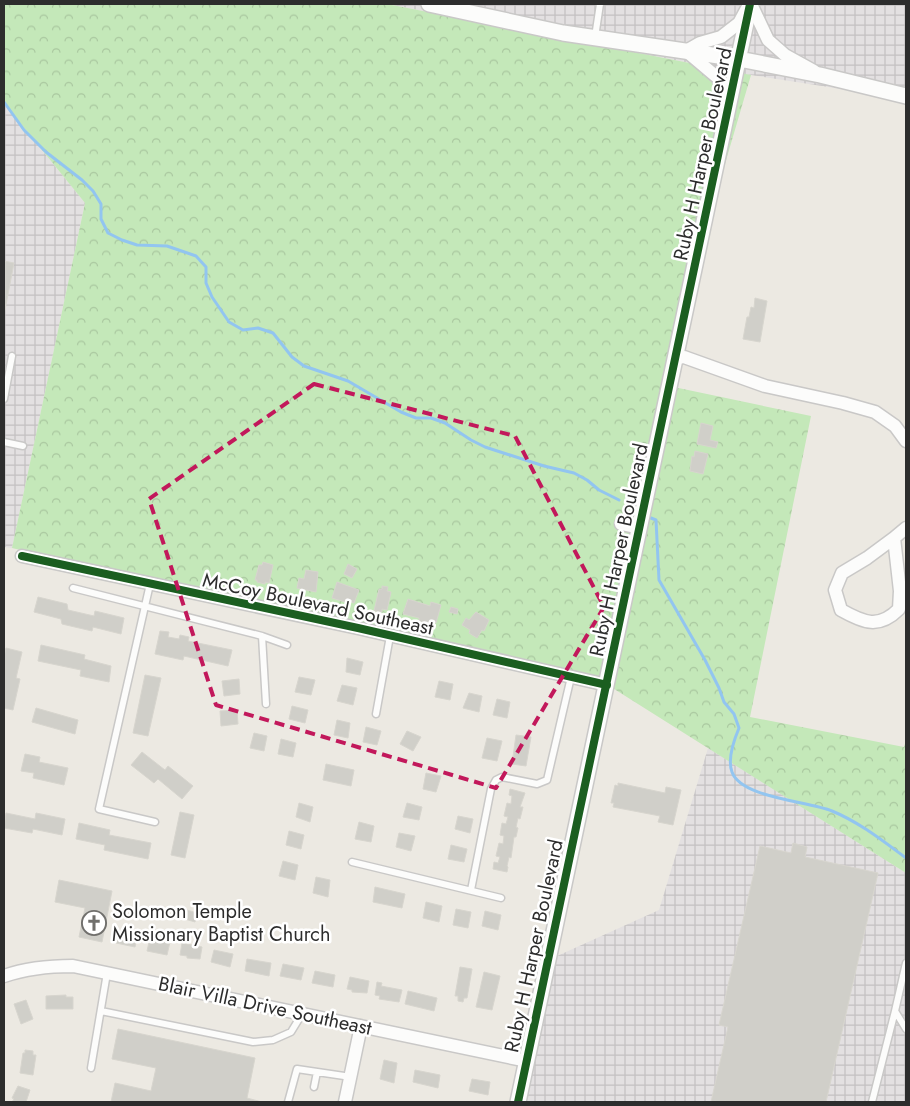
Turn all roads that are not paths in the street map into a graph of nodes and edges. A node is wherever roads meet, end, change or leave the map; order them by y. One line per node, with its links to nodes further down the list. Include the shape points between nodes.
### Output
1 (429, 4): 4 (street)
2 (600, 4): 4 (lane)
3 (750, 4): 5 (street, Ruby H Harper Boulevard, via 739,23 721,37); 6 (street, Ruby H Harper Boulevard); 7 (street, via 768,40 785,55)
4 (595, 38): 5 (street)
5 (686, 51): 6 (street); 9 (street, via 718,78)
6 (739, 59): 7 (street); 9 (street, Ruby H Harper Boulevard)
7 (820, 75): 8 (street)
8 (906, 96)
9 (728, 110): 11 (street, Ruby H Harper Boulevard)
10 (12, 356): 12 (lane)
11 (677, 358): 13 (street, via 684,357 765,386 876,412 895,426); 17 (street, Ruby H Harper Boulevard)
12 (4, 399)
13 (906, 441)
14 (4, 442): 15 (lane)
15 (23, 446)
16 (621, 524): 17 (street)
17 (640, 528): 28 (street, Ruby H Harper Boulevard)
18 (906, 528): 19 (street)
19 (894, 538): 19 (street, via 842,573 835,590 841,610 856,619 874,623 889,618 899,608)
20 (22, 556): 21 (street, McCoy Boulevard Southeast)
21 (150, 584): 23 (lane); 25 (street, McCoy Boulevard Southeast)
22 (73, 588): 23 (lane)
23 (146, 606): 24 (lane); 31 (lane, via 99,809)
24 (262, 636): 26 (lane); 29 (lane)
25 (390, 636): 27 (street, McCoy Boulevard Southeast); 30 (lane)
26 (287, 645)
27 (571, 677): 28 (street, McCoy Boulevard Southeast); 33 (lane, via 546,780 538,784 502,777 491,789)
28 (607, 685): 43 (street, Ruby H Harper Boulevard)
29 (266, 704)
30 (376, 714)
31 (155, 822)
32 (352, 862): 33 (lane)
33 (471, 890): 34 (lane)
34 (501, 898)
35 (906, 963): 39 (lane)
36 (107, 973): 37 (street, Blair Villa Drive Southeast, via 73,966 47,966); 38 (lane); 40 (street, Blair Villa Drive Southeast)
37 (4, 976)
38 (101, 1011): 40 (lane, via 253,1042 274,1040 290,1032); 44 (lane)
39 (895, 1011): 42 (lane); 51 (lane)
40 (302, 1014): 41 (street, Blair Villa Drive Southeast)
41 (361, 1026): 43 (street, Blair Villa Drive Southeast); 46 (street)
42 (906, 1029)
43 (526, 1060): 50 (street, Ruby H Harper Boulevard)
44 (91, 1068)
45 (316, 1072): 46 (lane); 47 (lane); 48 (lane, via 297,1069)
46 (350, 1077): 49 (street)
47 (314, 1087)
48 (288, 1102)
49 (345, 1102)
50 (518, 1102)
51 (872, 1102)

